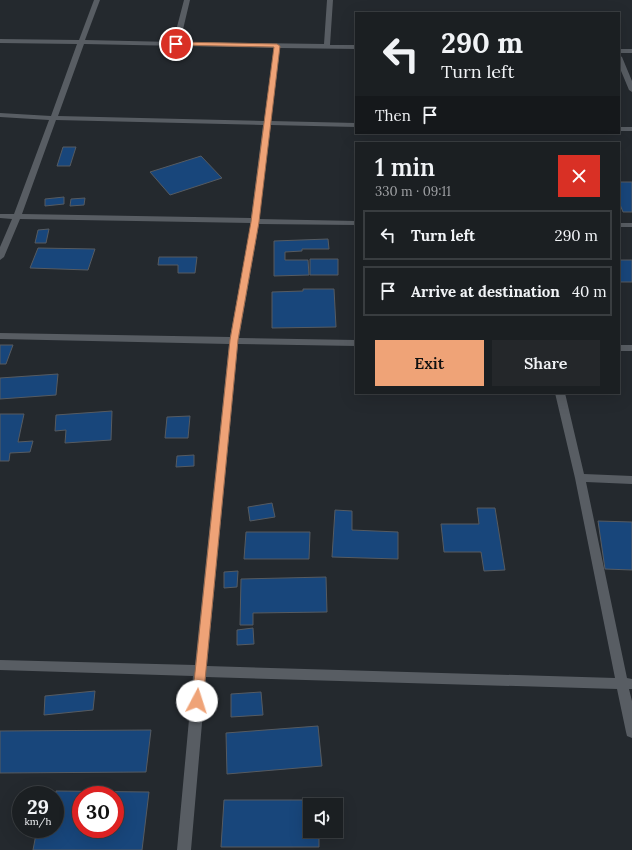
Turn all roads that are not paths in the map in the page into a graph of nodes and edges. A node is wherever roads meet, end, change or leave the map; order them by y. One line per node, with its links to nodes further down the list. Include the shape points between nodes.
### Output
1 (97, 0): 5 (street)
2 (187, 0): 6 (street)
3 (330, 0): 8 (street)
4 (0, 41): 5 (street)
5 (81, 43): 6 (street); 15 (street)
6 (176, 44): 7 (street)
7 (277, 46): 8 (street); 16 (street)
8 (327, 46): 9 (street)
9 (355, 47)
10 (620, 51): 11 (street)
11 (632, 51)
12 (620, 60): 13 (street)
13 (632, 90)
14 (0, 115): 15 (street)
15 (53, 118): 16 (street); 21 (street)
16 (268, 124): 17 (street); 22 (street)
17 (355, 125)
18 (620, 129): 19 (street)
19 (632, 129)
20 (0, 216): 21 (street)
21 (17, 216): 22 (street); 26 (street)
22 (255, 222): 23 (street); 28 (street)
23 (355, 223)
24 (620, 225): 25 (street)
25 (632, 225)
26 (0, 257)
27 (0, 336): 28 (street)
28 (234, 340): 29 (street); 36 (street)
29 (355, 343)
30 (620, 348): 31 (street)
31 (632, 348)
32 (560, 394): 33 (street)
33 (580, 478): 34 (street); 37 (street)
34 (632, 480)
35 (0, 665): 36 (street)
36 (200, 672): 37 (street); 39 (street)
37 (627, 684): 38 (street)
38 (632, 732)
39 (184, 850)

